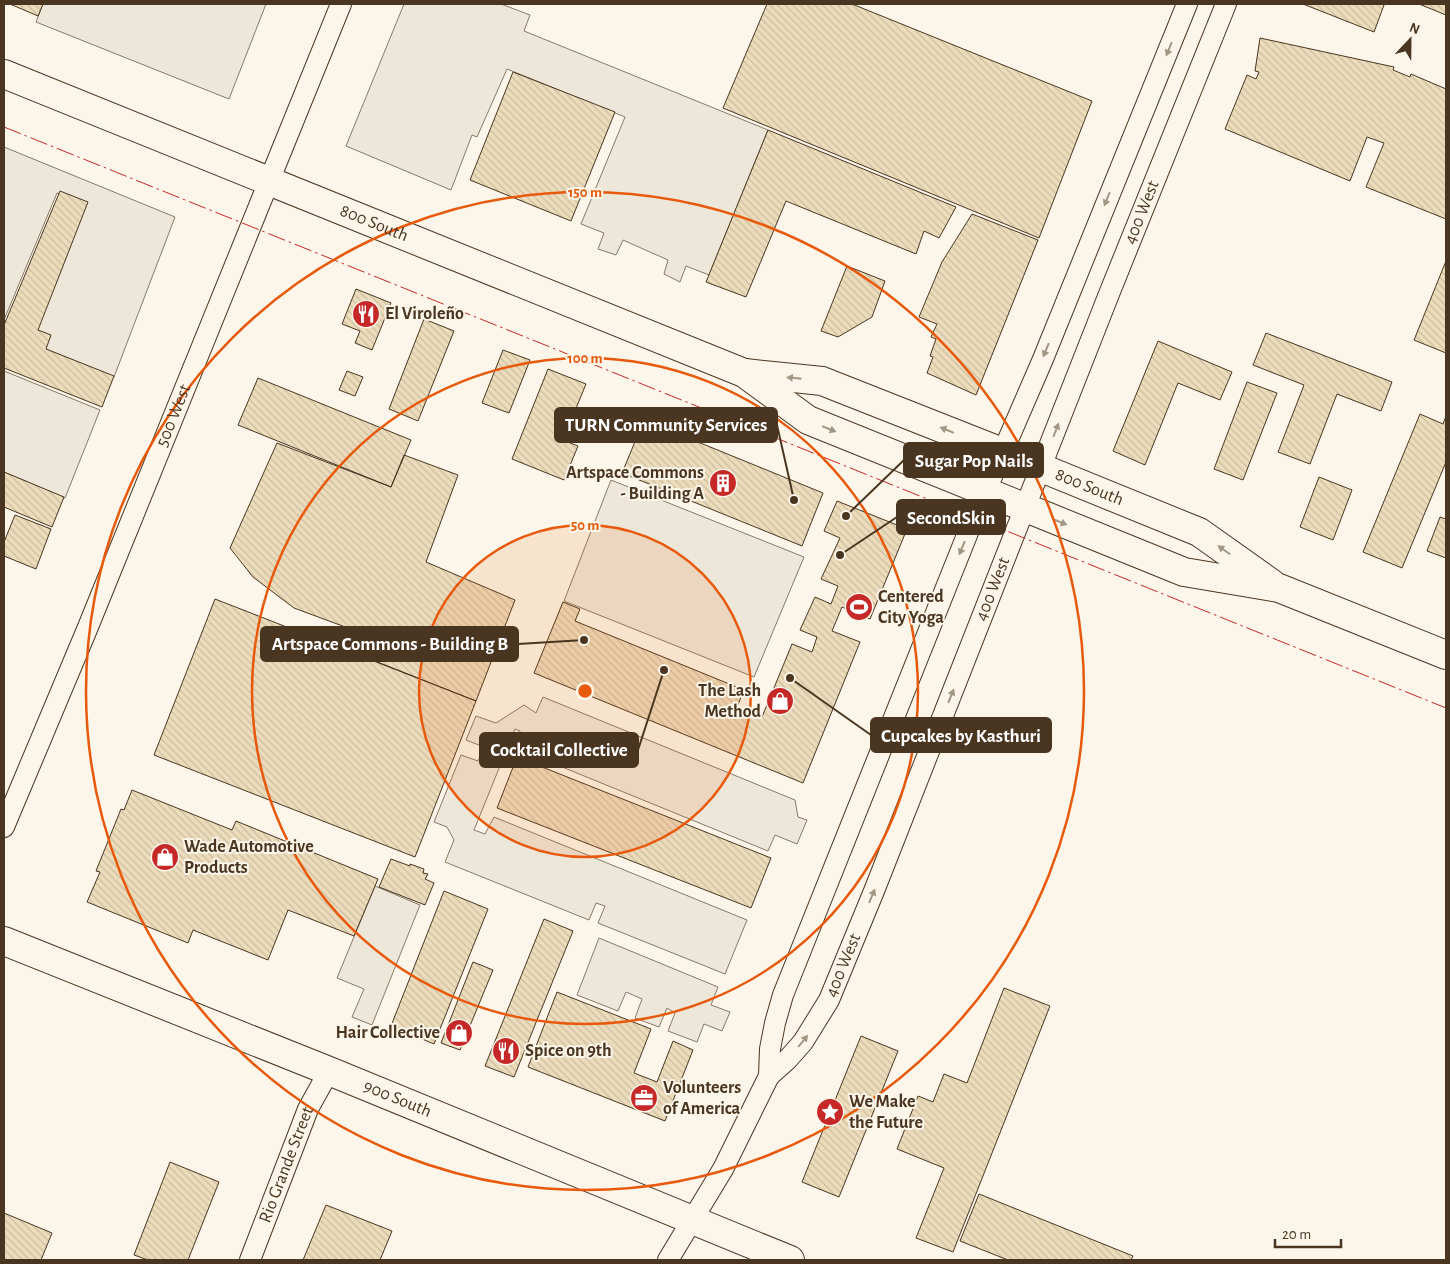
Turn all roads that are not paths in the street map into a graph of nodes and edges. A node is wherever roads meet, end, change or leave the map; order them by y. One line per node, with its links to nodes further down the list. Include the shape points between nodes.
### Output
1 (341, 4): 5 (street, 500 West)
2 (1187, 4): 7 (street, 400 West, one-way to 7)
3 (1226, 4): 8 (street, 400 West, one-way to 3)
4 (4, 74): 5 (street, 800 South)
5 (269, 182): 6 (street, 800 South); 13 (street, 500 West)
6 (744, 373): 7 (street, 800 South, one-way to 6, via 822,381); 9 (street, 800 South, one-way to 9, via 808,420)
7 (1002, 452): 8 (street, 800 South); 9 (street, 400 West)
8 (1042, 468): 10 (street, 400 West); 11 (street, 800 South, one-way to 8, via 1199,532)
9 (985, 492): 10 (street, 800 South); 16 (street, 400 West, one-way to 16, via 783,995 770,1049)
10 (1026, 508): 11 (street, 800 South, one-way to 11, via 1184,572); 16 (street, 400 West, one-way to 10, via 803,1042 830,1000)
11 (1279, 588): 12 (street, 800 South)
12 (1446, 655)
13 (4, 827)
14 (4, 940): 15 (street, 900 South)
15 (329, 1071): 17 (street, 900 South); 18 (street, Rio Grande Street, via 308,1109)
16 (768, 1076): 17 (street, 400 West)
17 (694, 1220): 19 (street, 400 West); 20 (street, 900 South)
18 (250, 1260)
19 (668, 1260)
20 (790, 1260)

